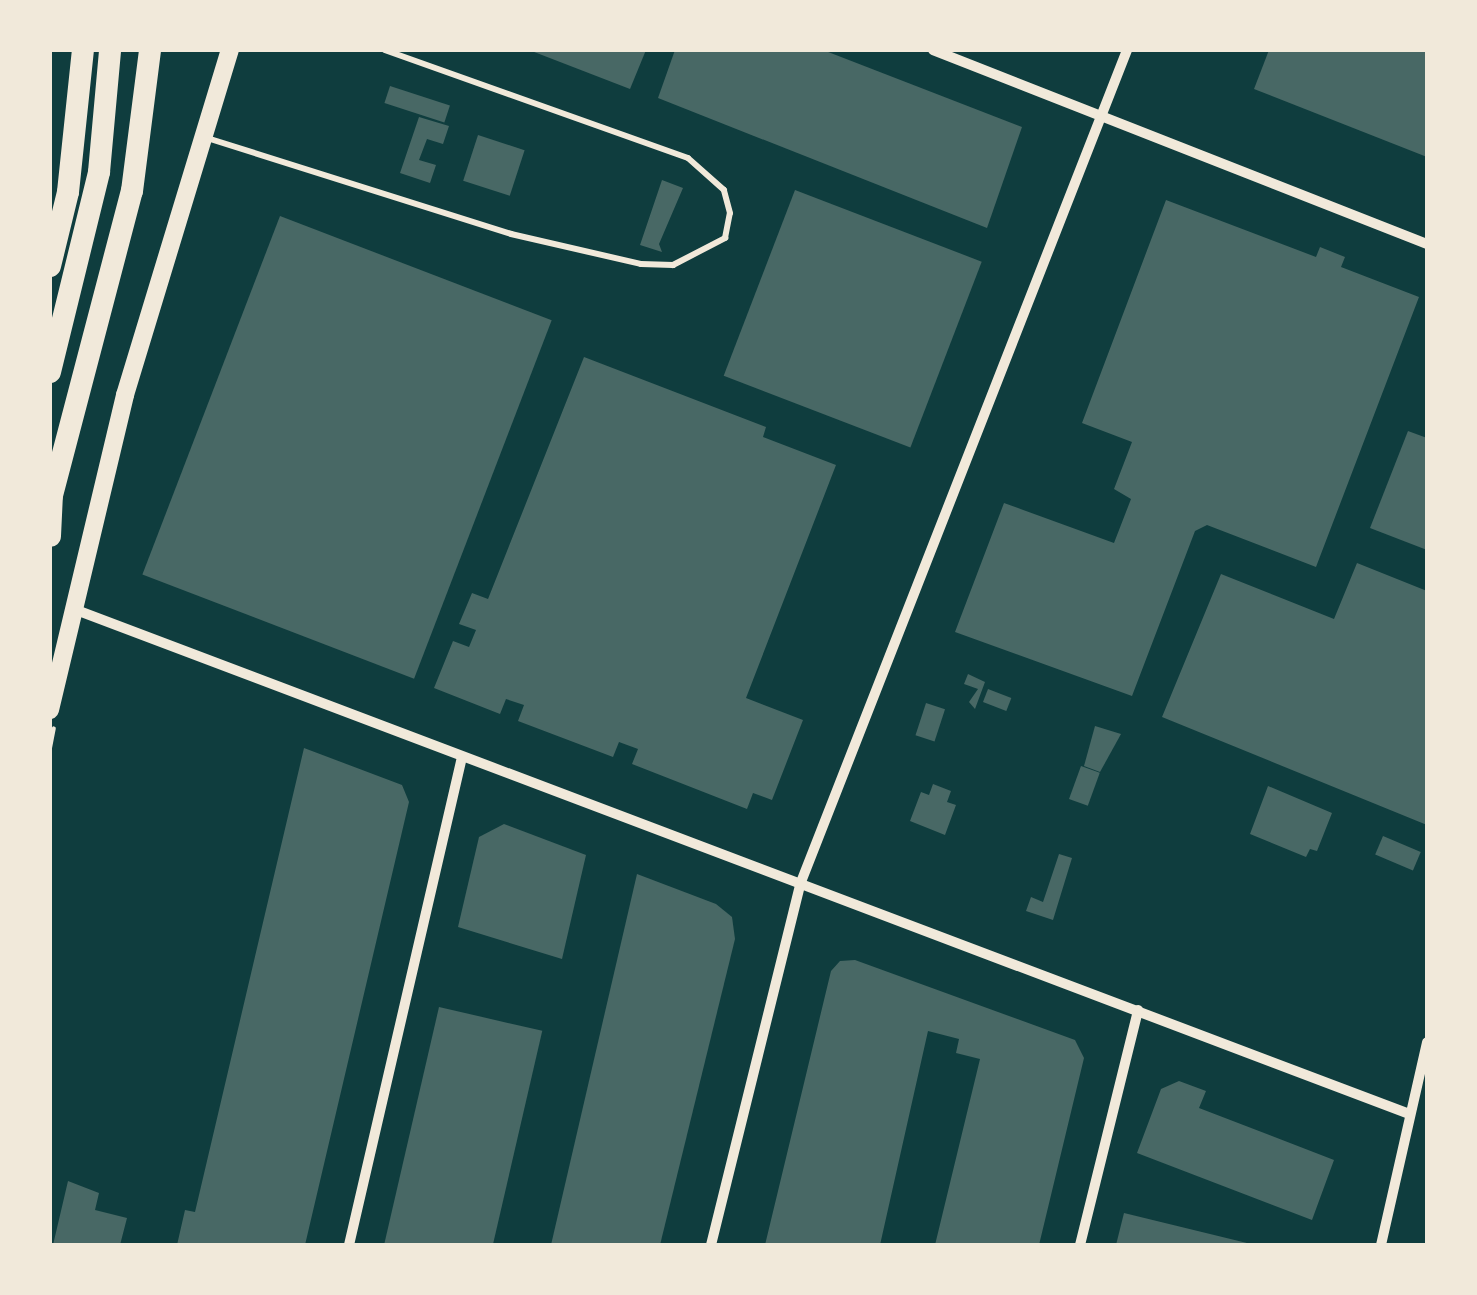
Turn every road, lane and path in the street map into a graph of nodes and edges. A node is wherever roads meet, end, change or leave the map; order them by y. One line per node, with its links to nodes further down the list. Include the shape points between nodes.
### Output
1 (83, 50): 11 (highway, via 68,192)
2 (110, 50): 12 (highway, via 99,172)
3 (150, 50): 13 (highway, via 132,192)
4 (230, 50): 9 (main road)
5 (385, 50): 9 (lane, via 688,158 724,190 730,213 725,238 674,266 640,264 511,234)
6 (934, 50): 8 (street)
7 (1127, 50): 8 (street)
8 (1100, 116): 10 (street); 18 (street)
9 (203, 136): 15 (main road, via 124,395)
10 (1427, 244)
11 (50, 266)
12 (50, 372)
13 (51, 498): 14 (highway)
14 (50, 536)
15 (71, 608): 16 (main road); 17 (street)
16 (50, 710)
17 (462, 756): 18 (street); 22 (street)
18 (801, 882): 19 (street); 23 (street)
19 (1138, 1010): 21 (street); 24 (street)
20 (1427, 1042): 21 (street)
21 (1407, 1113): 25 (street)
22 (349, 1245)
23 (711, 1245)
24 (1080, 1245)
25 (1381, 1245)

